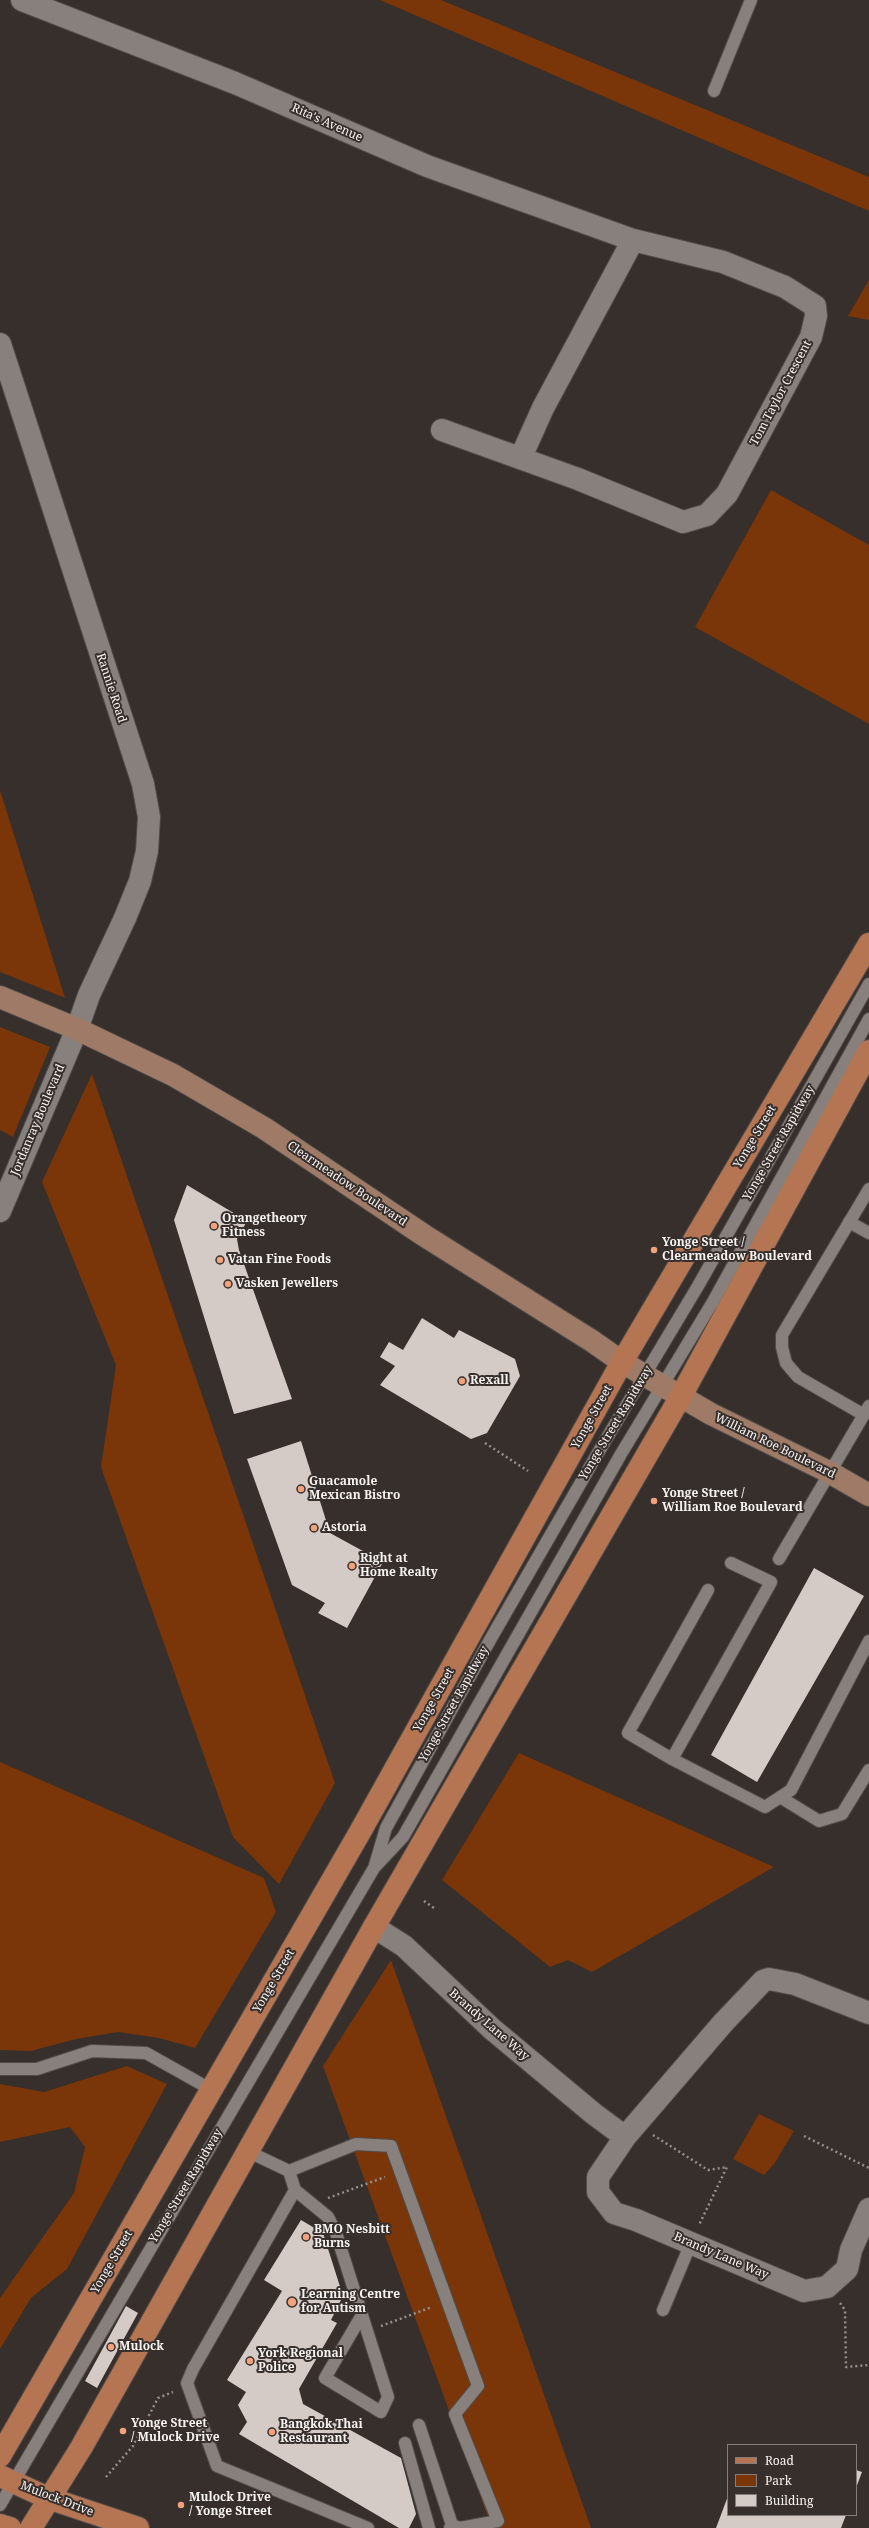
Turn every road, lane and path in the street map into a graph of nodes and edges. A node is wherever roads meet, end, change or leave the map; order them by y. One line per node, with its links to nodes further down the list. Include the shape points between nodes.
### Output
1 (22, 0): 4 (street, Rita's Avenue, via 235,82 427,166)
2 (751, 0): 3 (lane)
3 (714, 91)
4 (633, 240): 7 (street, via 543,408); 7 (street, Tom Taylor Crescent, via 723,262 785,286 815,306 816,316 811,337 727,494 707,516 683,522)
5 (0, 344): 12 (street, Rannie Road, via 54,517 143,784 149,817 147,851 140,881 89,995)
6 (442, 430): 7 (street, Tom Taylor Crescent)
7 (521, 457)
8 (869, 944): 18 (main road, Yonge Street)
9 (869, 984): 19 (lane, Yonge Street Rapidway)
10 (0, 997): 12 (street, Clearmeadow Boulevard)
11 (869, 1020): 19 (lane, Yonge Street Rapidway, via 714,1300)
12 (77, 1029): 15 (street, Jordanray Boulevard); 18 (street, Clearmeadow Boulevard, via 173,1075 264,1128 425,1236 592,1340)
13 (869, 1051): 20 (main road)
14 (869, 1189): 16 (lane)
15 (0, 1211)
16 (849, 1222): 17 (lane); 21 (lane, via 782,1335 782,1347 786,1362 798,1377)
17 (869, 1233)
18 (622, 1362): 19 (street, Clearmeadow Boulevard); 39 (main road, Yonge Street, via 364,1825)
19 (653, 1380): 20 (street, Clearmeadow Boulevard); 33 (lane, Yonge Street Rapidway, via 403,1837); 33 (lane, Yonge Street Rapidway, via 494,1633 386,1828)
20 (682, 1396): 24 (street, William Roe Boulevard, via 711,1414); 36 (main road)
21 (866, 1410): 24 (lane)
22 (485, 1443): 23 (path)
23 (528, 1471)
24 (829, 1472): 25 (street, William Roe Boulevard); 26 (lane)
25 (869, 1495)
26 (779, 1560)
27 (731, 1563): 30 (lane, via 771,1582)
28 (708, 1590): 30 (lane, via 628,1733)
29 (869, 1642): 32 (lane, via 791,1790)
30 (672, 1759): 32 (lane, via 765,1807)
31 (869, 1770): 32 (lane, via 842,1814 819,1821)
32 (780, 1797)
33 (374, 1868): 61 (lane, Yonge Street Rapidway)
34 (424, 1901): 35 (path)
35 (434, 1908)
36 (374, 1927): 40 (street, Brandy Lane Way, via 404,1946 492,2030 594,2114); 42 (main road)
37 (869, 2013): 40 (street, Brandy Lane Way, via 795,1984 769,1979 763,1981)
38 (0, 2069): 39 (lane, via 37,2069 92,2051 146,2053)
39 (212, 2090): 59 (main road, Yonge Street)
40 (630, 2130): 49 (street, Brandy Lane Way, via 598,2177 598,2192 614,2213); 49 (path, via 708,2170 728,2167)
41 (804, 2136): 43 (path)
42 (247, 2151): 44 (lane); 62 (main road, via 80,2448)
43 (869, 2168)
44 (289, 2171): 45 (lane, via 356,2144 392,2146); 46 (lane)
45 (401, 2171): 47 (path); 51 (lane)
46 (295, 2190): 47 (lane); 56 (lane)
47 (311, 2204): 53 (lane, via 328,2217 336,2232)
48 (869, 2209): 50 (street, via 851,2250 847,2269)
49 (691, 2243): 50 (street, Brandy Lane Way, via 804,2291); 52 (lane)
50 (827, 2287): 55 (path, via 845,2310 846,2367)
51 (448, 2301): 54 (path); 65 (lane, via 478,2386 455,2414 498,2521 460,2528)
52 (664, 2310)
53 (362, 2315): 54 (lane); 54 (lane, via 324,2378 381,2412 388,2397)
54 (367, 2332)
55 (869, 2365)
56 (187, 2383): 60 (path, via 158,2398 133,2446); 69 (lane, via 216,2466)
57 (418, 2425): 65 (lane)
58 (405, 2443): 70 (lane)
59 (0, 2456)
60 (106, 2477)
61 (6, 2479): 62 (main road, Mulock Drive); 63 (lane, Yonge Street Rapidway)
62 (48, 2498): 67 (main road); 68 (main road, Mulock Drive)
63 (0, 2505)
64 (0, 2525): 66 (main road)
65 (451, 2526)
66 (10, 2528)
67 (31, 2528)
68 (138, 2528)
69 (368, 2528)
70 (428, 2528)

